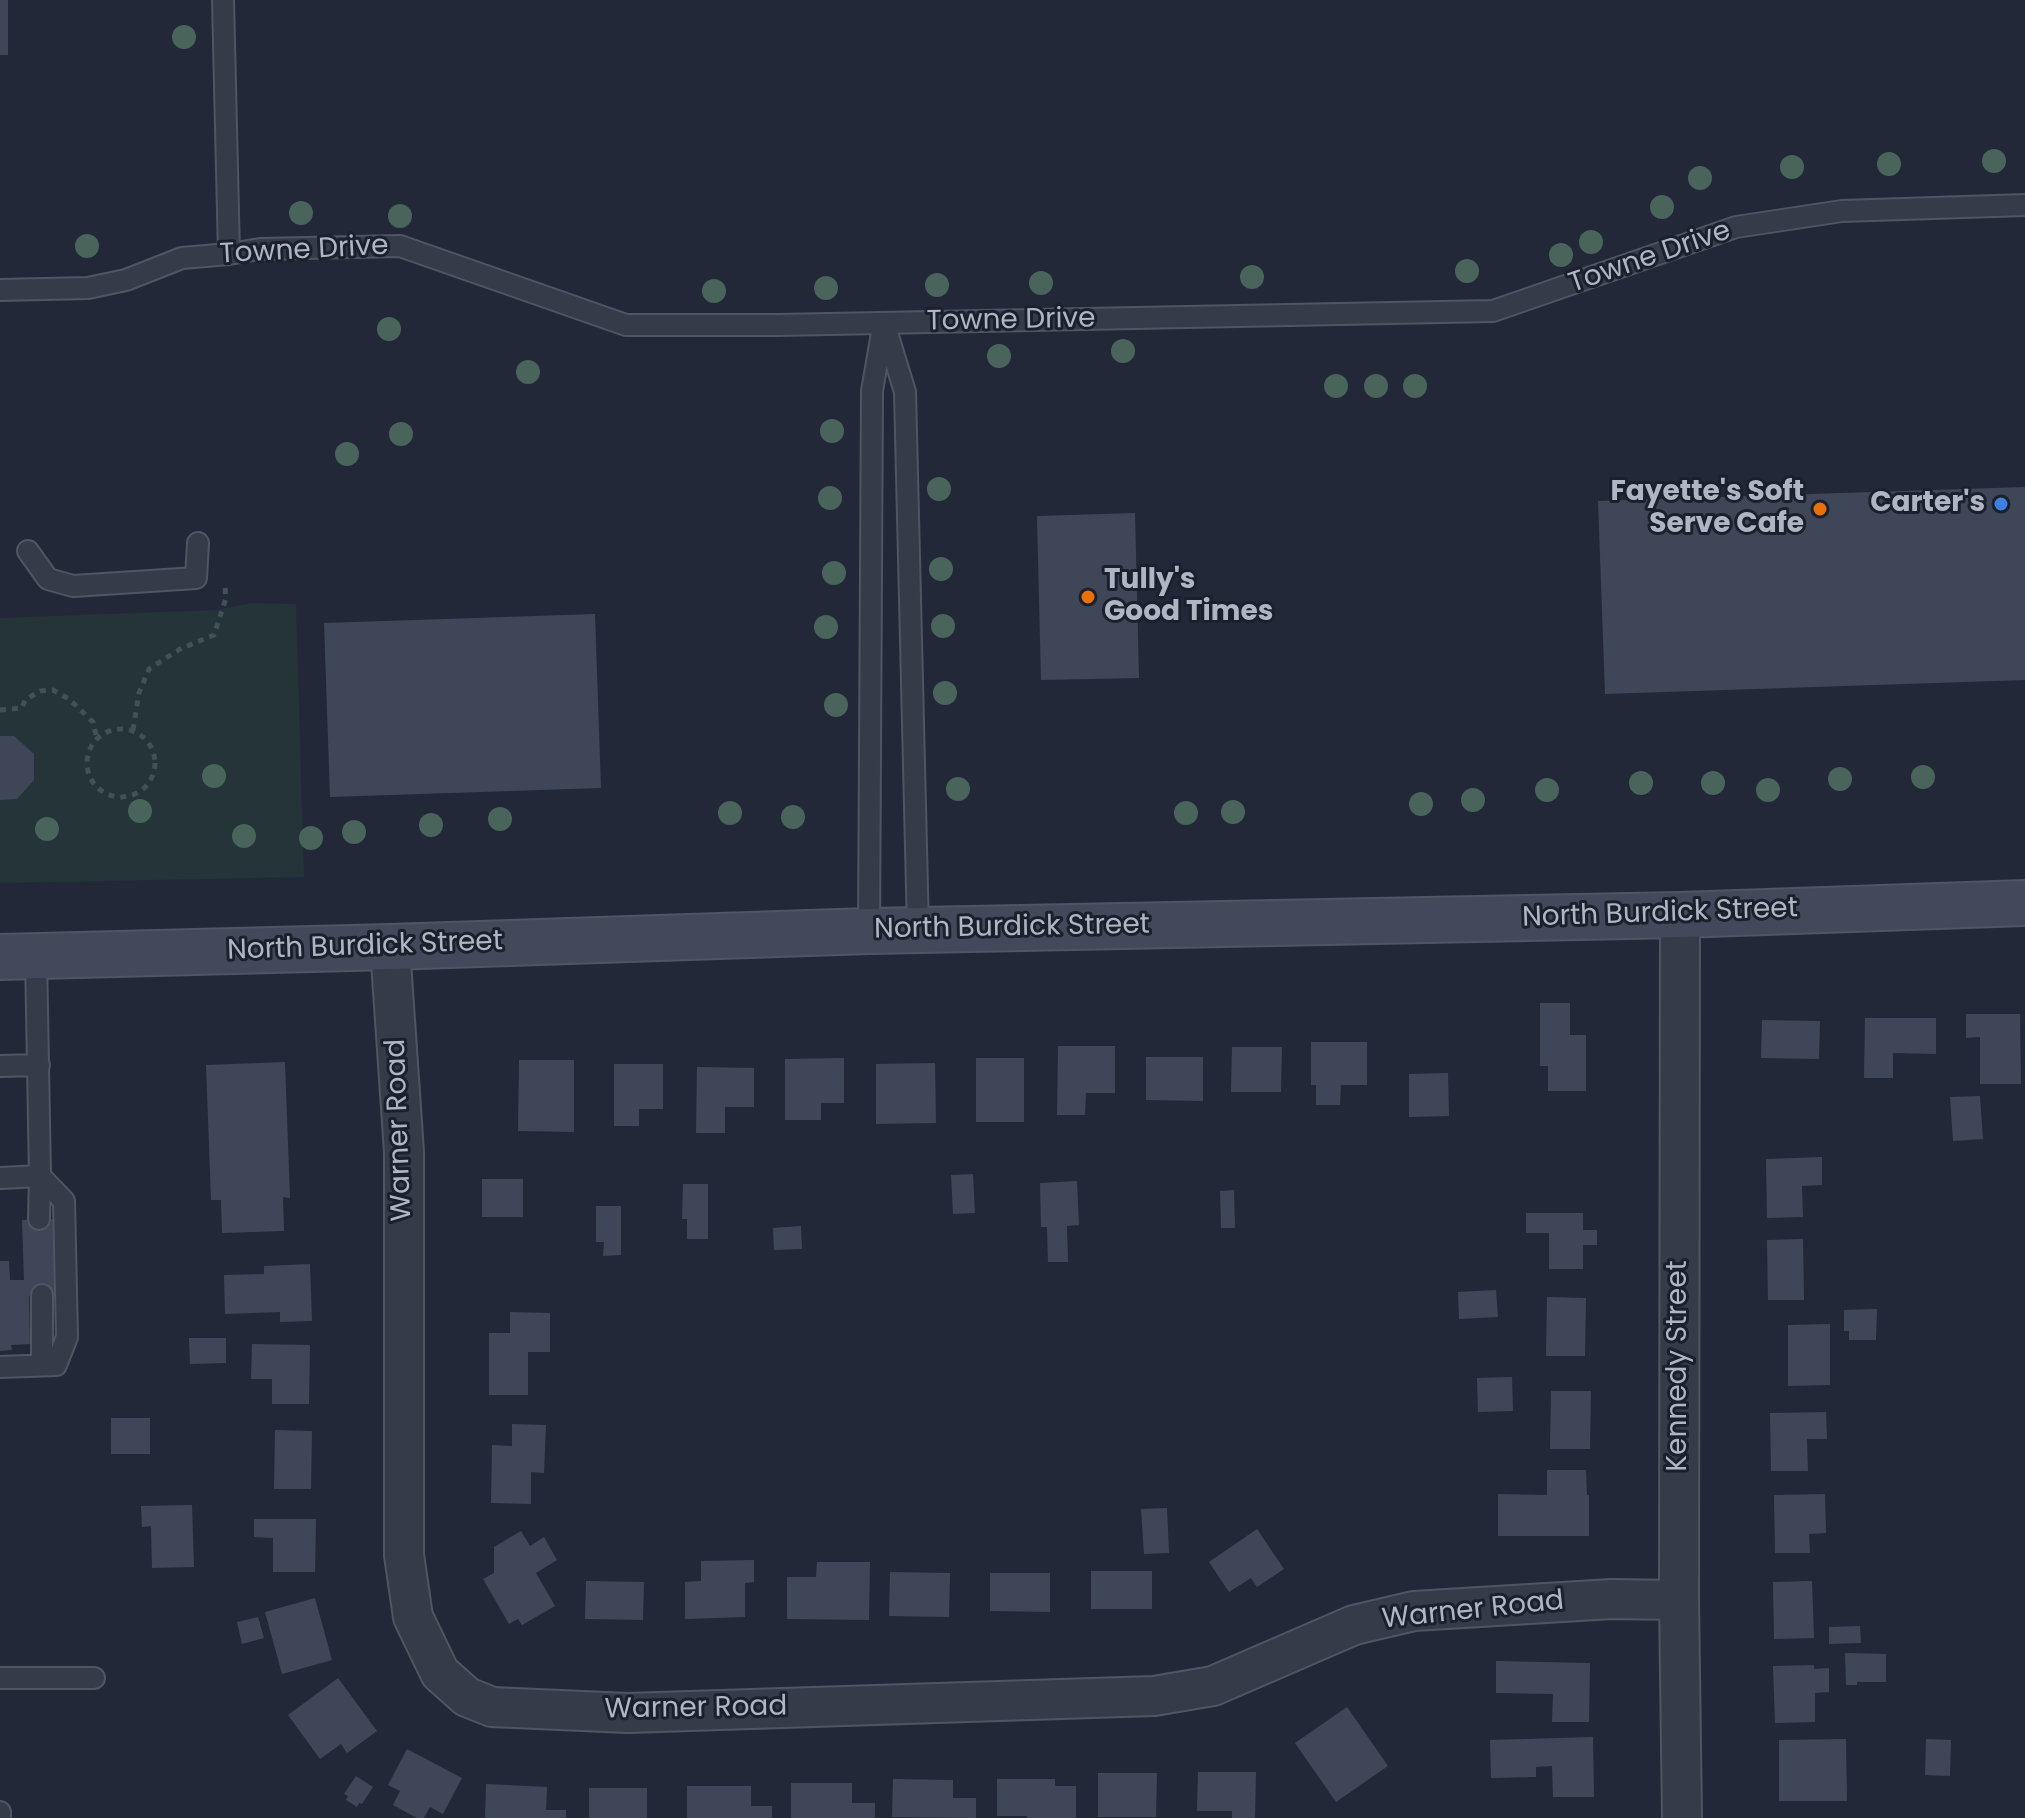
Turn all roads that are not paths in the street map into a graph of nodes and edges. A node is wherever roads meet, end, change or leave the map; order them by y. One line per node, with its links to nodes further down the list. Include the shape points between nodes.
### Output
1 (223, 0): 3 (lane)
2 (2025, 205): 5 (lane, Towne Drive, via 1842,211 1736,227 1493,311)
3 (229, 254): 4 (lane, Towne Drive, via 182,258 88,288); 5 (lane, Towne Drive, via 400,246 626,325)
4 (0, 290)
5 (884, 323): 10 (lane, via 905,392); 11 (lane, via 872,391)
6 (198, 543): 7 (lane, via 196,578 73,586 48,579)
7 (28, 551)
8 (2025, 903): 9 (street, North Burdick Street)
9 (1680, 915): 10 (street, North Burdick Street); 22 (street, Kennedy Street)
10 (918, 930): 11 (street, North Burdick Street)
11 (869, 931): 12 (street, North Burdick Street)
12 (390, 947): 13 (street, North Burdick Street); 22 (street, Warner Road, via 404,1152 404,1555 413,1617 440,1673 467,1697 492,1707 628,1713 1154,1696 1213,1686 1354,1625 1414,1611)
13 (18, 956): 14 (lane)
14 (39, 1065): 15 (lane); 16 (lane)
15 (0, 1066)
16 (40, 1176): 17 (lane); 18 (lane); 20 (lane, via 64,1201 67,1337 56,1365)
17 (0, 1178)
18 (39, 1219)
19 (42, 1295): 20 (lane)
20 (42, 1365): 21 (lane)
21 (0, 1367)
22 (1679, 1600): 25 (street, Kennedy Street)
23 (0, 1678): 24 (lane)
24 (94, 1678)
25 (1682, 1818)

